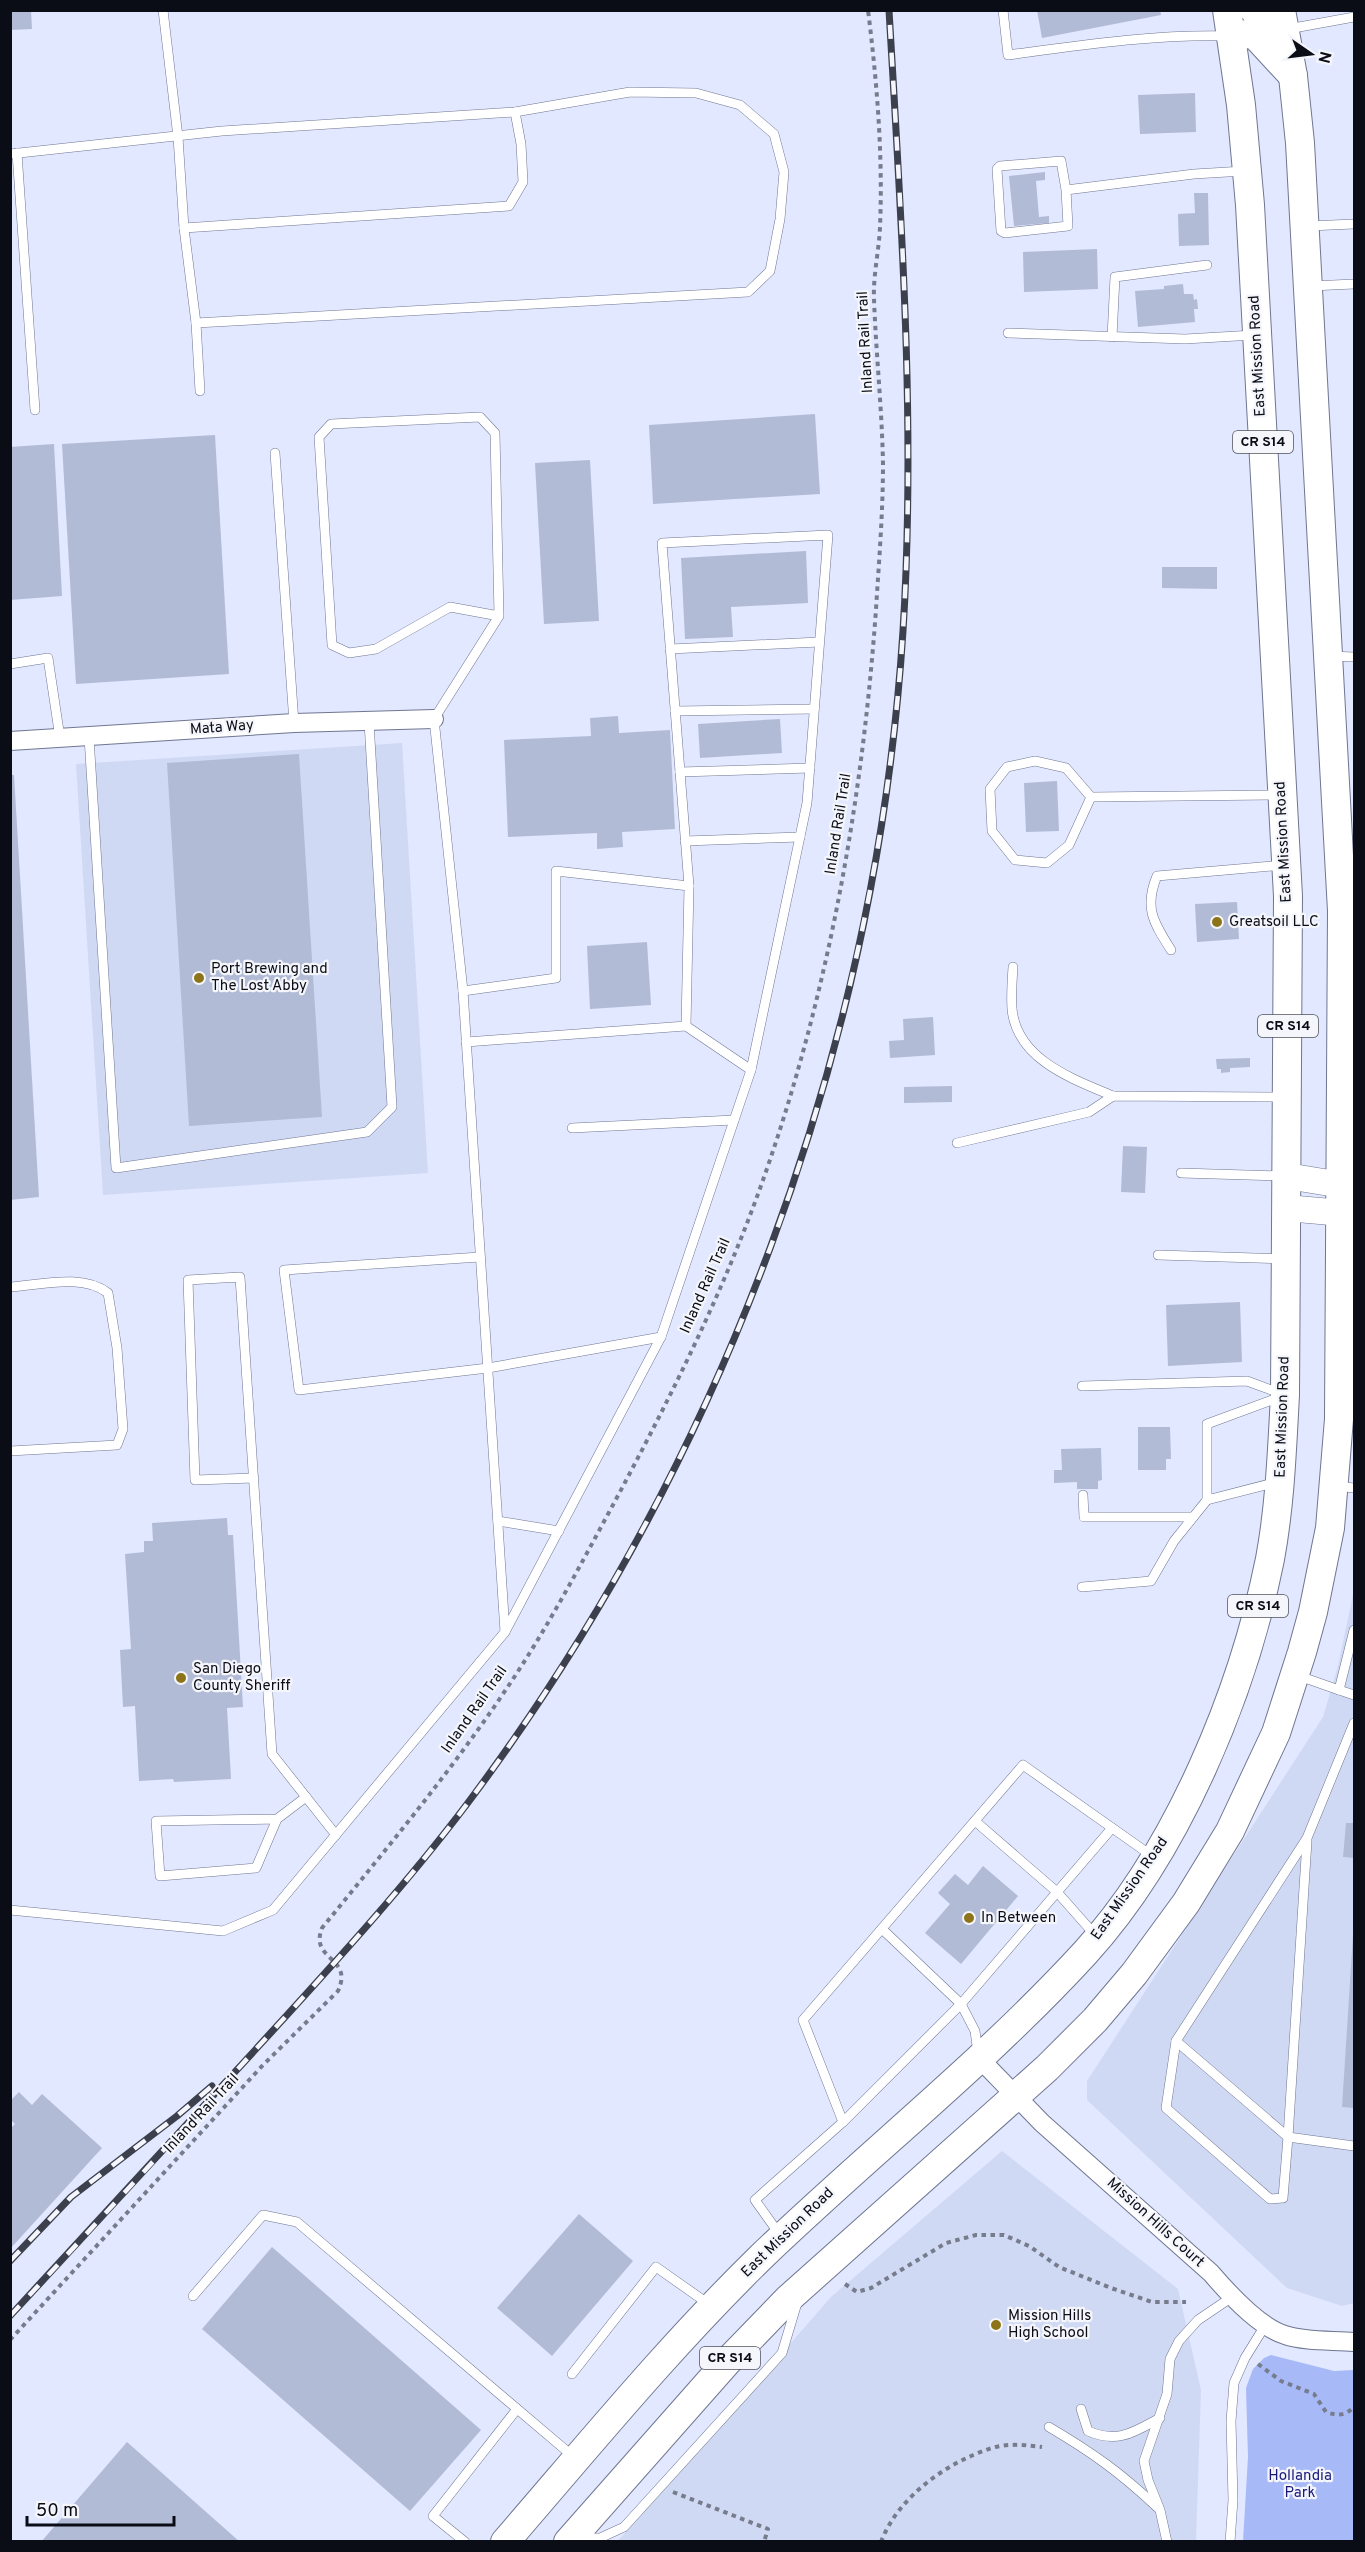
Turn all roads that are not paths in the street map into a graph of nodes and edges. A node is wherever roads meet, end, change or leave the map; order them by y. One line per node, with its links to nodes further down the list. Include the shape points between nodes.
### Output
1 (163, 10): 9 (lane)
2 (1004, 10): 6 (lane, via 1008,55 1123,39 1188,35)
3 (1254, 10): 5 (main road)
4 (1354, 17): 5 (lane)
5 (1283, 20): 7 (main road, CR S14)
6 (1229, 23): 7 (main road, via 1256,36); 11 (main road, East Mission Road / CR S14)
7 (1293, 76): 14 (main road, CR S14)
8 (515, 112): 9 (lane); 15 (lane, via 523,182 508,206); 19 (lane, via 630,92 696,93 740,105 774,134 784,172 770,271 748,292)
9 (178, 137): 10 (lane); 15 (lane)
10 (14, 154): 24 (lane)
11 (1247, 170): 12 (lane); 21 (main road, East Mission Road / CR S14)
12 (1066, 190): 12 (lane, via 1063,163 1058,160 998,167 1001,231 1068,226)
13 (1354, 224): 14 (lane)
14 (1305, 226): 18 (main road, CR S14)
15 (184, 228): 19 (lane)
16 (1207, 266): 22 (lane, via 1115,277)
17 (1354, 284): 18 (lane)
18 (1308, 286): 29 (main road, CR S14)
19 (196, 323): 23 (lane)
20 (1008, 333): 22 (lane)
21 (1257, 335): 22 (lane, via 1185,339); 41 (main road, East Mission Road / CR S14)
22 (1112, 337)
23 (200, 391)
24 (35, 410)
25 (275, 453): 35 (lane)
26 (499, 616): 26 (lane, via 495,432 480,417 331,424 319,437 332,645 349,653 376,649 450,607); 33 (lane)
27 (819, 642): 28 (lane); 28 (lane, via 828,535 662,543); 31 (lane)
28 (670, 649): 32 (lane)
29 (1342, 656): 60 (main road, CR S14)
30 (10, 664): 37 (lane, via 48,658)
31 (814, 710): 32 (lane); 39 (lane)
32 (675, 711): 40 (lane)
33 (434, 719): 34 (street, Mata Way); 49 (lane)
34 (369, 722): 35 (street, Mata Way); 36 (lane, via 392,1107 367,1132 116,1168)
35 (294, 723): 36 (street, Mata Way)
36 (89, 737): 37 (street, Mata Way)
37 (60, 738): 38 (street, Mata Way)
38 (10, 741)
39 (810, 768): 40 (lane); 43 (lane)
40 (680, 772): 44 (lane)
41 (1282, 795): 42 (lane); 45 (main road, East Mission Road / CR S14)
42 (1091, 797): 42 (lane, via 1066,768 1035,761 1007,767 990,789 992,831 1015,861 1047,863 1069,845)
43 (800, 837): 44 (lane); 52 (lane)
44 (685, 841): 46 (lane)
45 (1286, 865): 47 (lane, via 1157,876 1150,893 1154,924); 54 (main road, East Mission Road / CR S14)
46 (689, 886): 49 (lane, via 556,871 556,978); 50 (lane)
47 (1171, 950)
48 (1012, 967): 53 (lane, via 1012,1011 1024,1043 1041,1060 1070,1077)
49 (463, 991): 51 (lane)
50 (686, 1026): 51 (lane); 52 (lane)
51 (466, 1042): 63 (lane)
52 (751, 1070): 55 (lane)
53 (1113, 1095): 54 (lane); 57 (lane, via 1089,1112)
54 (1287, 1097): 59 (main road, East Mission Road / CR S14)
55 (734, 1120): 56 (lane); 66 (lane)
56 (572, 1128)
57 (957, 1143)
58 (1181, 1173): 59 (lane)
59 (1287, 1176): 60 (main road); 61 (main road, East Mission Road / CR S14)
60 (1347, 1199): 61 (main road); 73 (main road, CR S14, via 1339,1419)
61 (1286, 1208): 64 (main road, East Mission Road / CR S14)
62 (1158, 1256): 64 (lane)
63 (480, 1257): 67 (lane); 67 (lane, via 284,1270 299,1390)
64 (1286, 1259): 69 (main road, East Mission Road / CR S14)
65 (10, 1287): 70 (lane, via 78,1282 98,1285 108,1293 123,1429 117,1444)
66 (661, 1337): 67 (lane); 78 (lane)
67 (488, 1368): 77 (lane)
68 (1082, 1386): 69 (lane, via 1247,1381)
69 (1285, 1395): 72 (main road, East Mission Road / CR S14); 75 (lane, via 1207,1424)
70 (10, 1451)
71 (254, 1478): 71 (lane, via 240,1277 188,1280 195,1480); 86 (lane, via 272,1754)
72 (1281, 1481): 75 (lane); 92 (main road, East Mission Road / CR S14, via 1270,1558 1253,1630 1227,1708 1199,1773)
73 (1345, 1487): 82 (main road, CR S14)
74 (1083, 1495): 76 (lane, via 1084,1518)
75 (1207, 1500): 76 (lane)
76 (1193, 1517): 79 (lane, via 1151,1581)
77 (498, 1521): 78 (lane); 81 (lane)
78 (559, 1531): 81 (lane)
79 (1082, 1587)
80 (1354, 1630): 83 (lane)
81 (505, 1632): 90 (lane)
82 (1295, 1674): 83 (lane); 100 (main road, CR S14, via 1276,1732 1250,1791 1186,1903 1095,2020)
83 (1340, 1690): 84 (lane)
84 (1354, 1695)
85 (1354, 1723): 91 (lane)
86 (306, 1797): 87 (lane); 90 (lane)
87 (277, 1819): 87 (lane, via 156,1821 160,1876 255,1868)
88 (975, 1821): 89 (lane, via 1023,1765); 93 (lane); 95 (lane)
89 (1112, 1828): 92 (lane); 93 (lane)
90 (336, 1834): 94 (lane, via 273,1910 223,1930)
91 (1307, 1838): 98 (lane); 102 (lane)
92 (1154, 1857): 96 (main road, East Mission Road / CR S14)
93 (1057, 1892): 96 (lane); 97 (lane)
94 (10, 1910)
95 (882, 1929): 97 (lane); 101 (lane, via 803,2020)
96 (1098, 1937): 99 (main road, East Mission Road / CR S14)
97 (962, 2004): 99 (lane, via 975,2031); 101 (lane)
98 (1176, 2041): 102 (lane); 102 (lane, via 1166,2108 1270,2199 1283,2198)
99 (979, 2058): 100 (street, Mission Hills Court); 104 (main road, East Mission Road / CR S14)
100 (1015, 2097): 106 (street, Mission Hills Court, via 1211,2273); 117 (main road, CR S14, via 801,2287 727,2362)
101 (843, 2122): 104 (lane, via 755,2200)
102 (1288, 2137): 103 (lane)
103 (1354, 2146)
104 (782, 2238): 107 (main road, East Mission Road / CR S14)
105 (193, 2296): 111 (lane, via 263,2215 297,2222)
106 (1232, 2297): 108 (street, Mission Hills Court); 113 (lane, via 1198,2320 1179,2341 1170,2359)
107 (712, 2307): 110 (lane, via 657,2267); 115 (main road, East Mission Road / CR S14)
108 (1266, 2324): 109 (street, Mission Hills Court, via 1285,2335); 121 (lane, via 1234,2383)
109 (1354, 2342)
110 (572, 2374)
111 (517, 2409): 115 (lane); 118 (lane, via 433,2516)
112 (1081, 2409): 113 (lane, via 1088,2431 1103,2438 1127,2436)
113 (1160, 2418): 116 (lane, via 1144,2461)
114 (1049, 2427): 116 (lane, via 1121,2474)
115 (577, 2459): 119 (main road, East Mission Road / CR S14)
116 (1160, 2510): 120 (lane)
117 (570, 2540)
118 (465, 2541)
119 (505, 2541)
120 (1167, 2541)
121 (1230, 2541)

